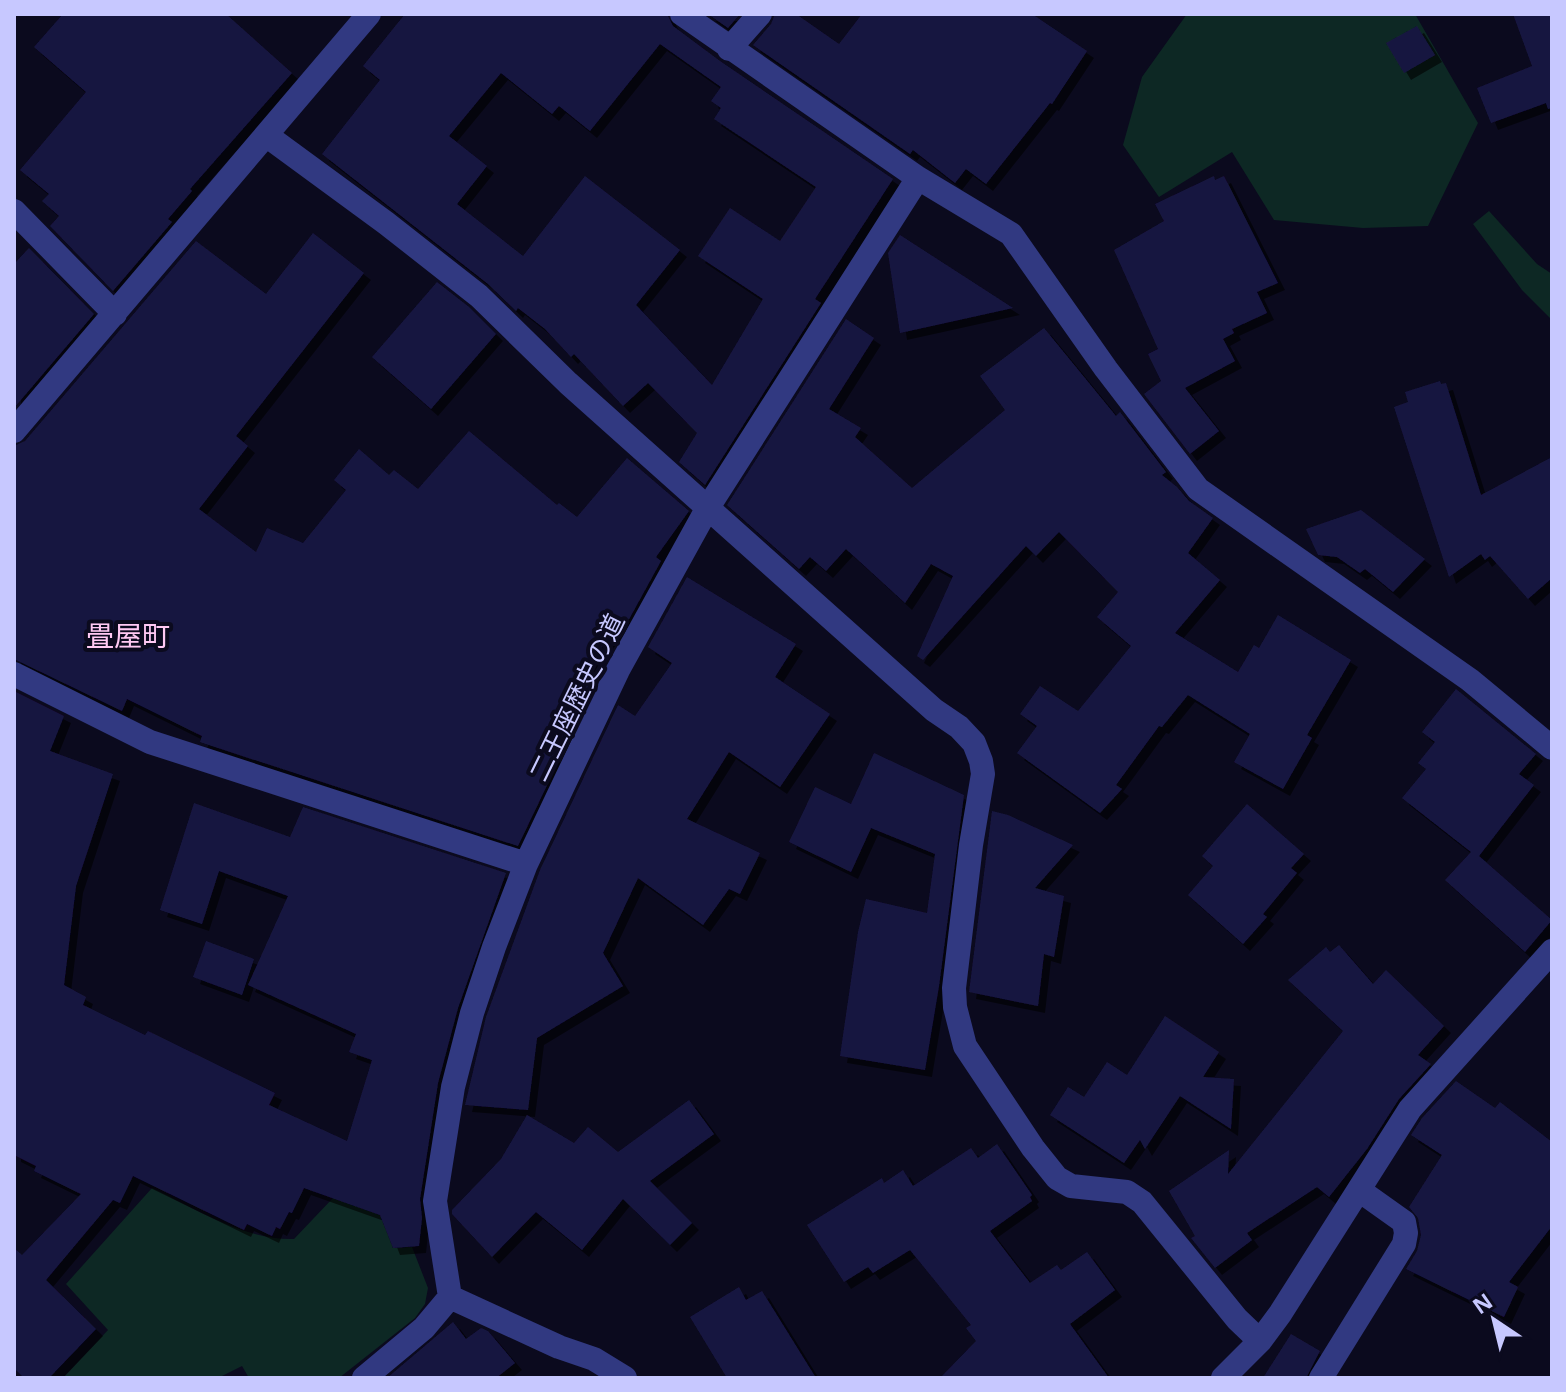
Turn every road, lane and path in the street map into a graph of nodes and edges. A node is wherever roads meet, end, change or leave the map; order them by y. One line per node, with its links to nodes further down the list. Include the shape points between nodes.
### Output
1 (369, 14): 5 (street)
2 (682, 14): 4 (street)
3 (760, 14): 4 (street)
4 (729, 49): 6 (street)
5 (266, 135): 8 (street); 10 (street, via 479,296)
6 (918, 178): 10 (street, 二王座歴史の道); 12 (street, via 1011,234 1198,489 1470,680)
7 (14, 211): 8 (street)
8 (115, 314): 9 (street)
9 (14, 431)
10 (707, 509): 13 (street, 二王座歴史の道, via 618,670); 17 (street, via 974,743 983,774 954,988 965,1046 1057,1178 1071,1186 1127,1192 1142,1202)
11 (14, 674): 13 (street, via 150,742)
12 (1552, 748)
13 (526, 864): 16 (street, 二王座歴史の道, via 480,986 453,1087 435,1201)
14 (1552, 951): 15 (street, via 1410,1109)
15 (1359, 1190): 17 (street); 18 (street, via 1404,1222 1406,1233)
16 (450, 1297): 19 (street, via 424,1328); 20 (street, via 594,1359)
17 (1260, 1341): 21 (street)
18 (1326, 1376)
19 (364, 1378)
20 (625, 1378)
21 (1223, 1378)

